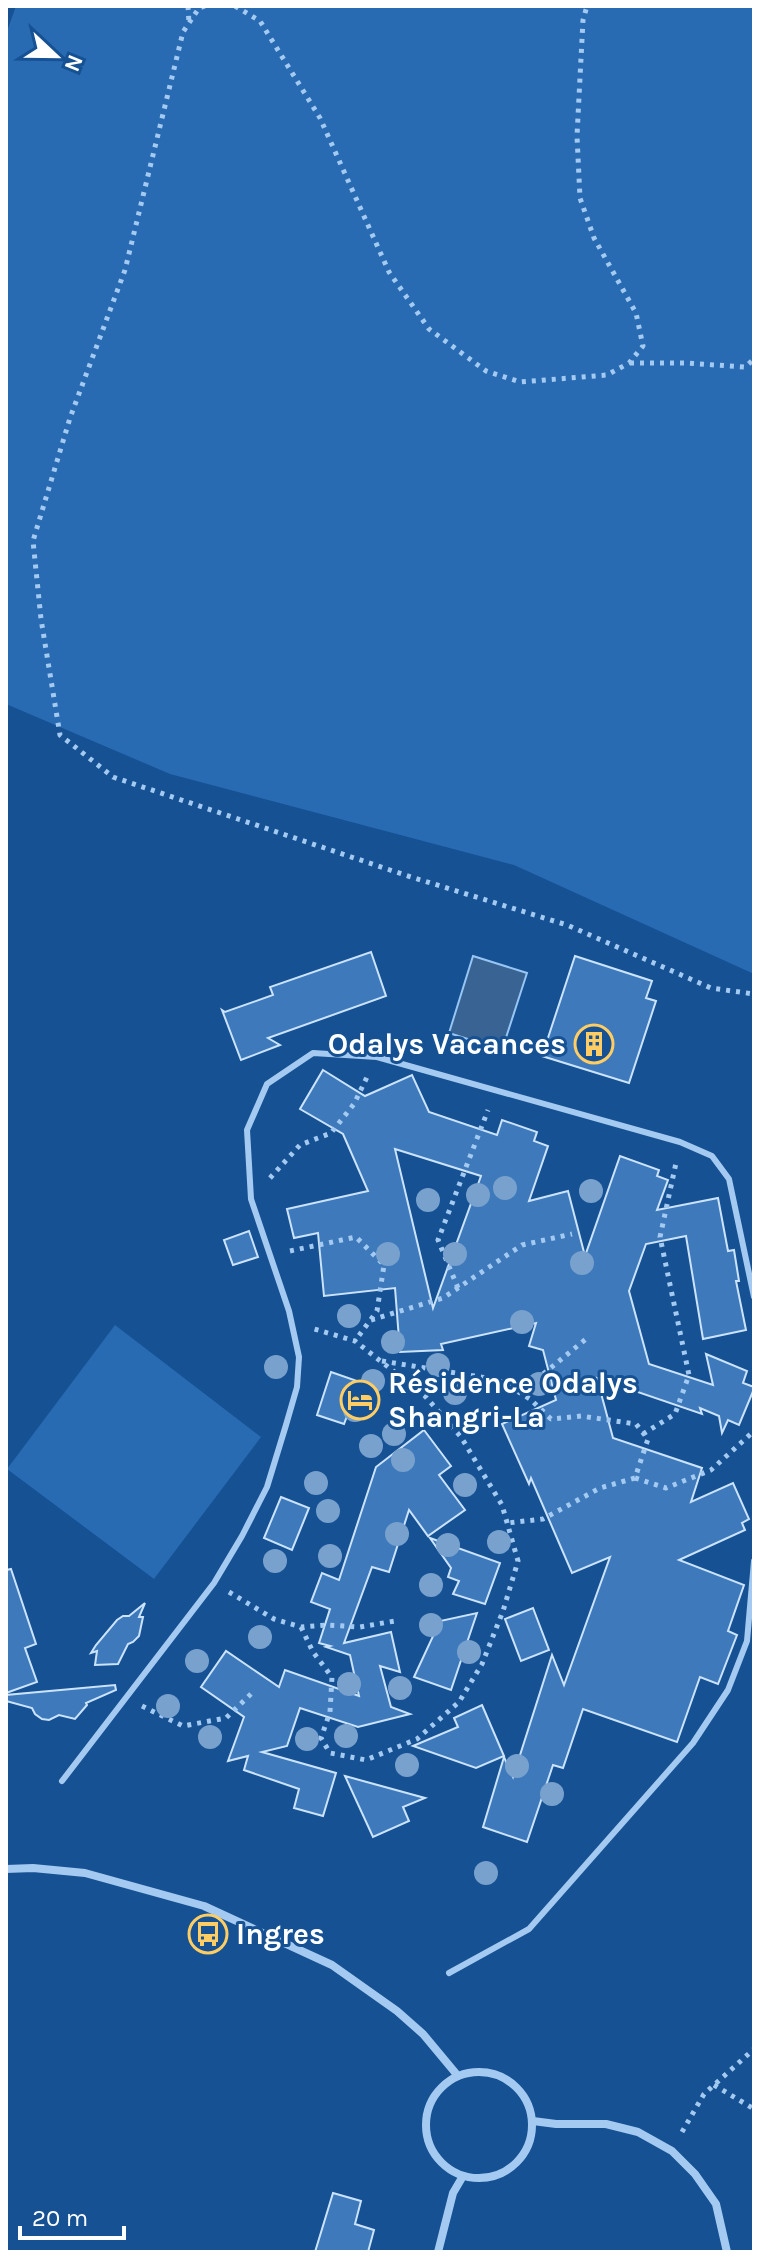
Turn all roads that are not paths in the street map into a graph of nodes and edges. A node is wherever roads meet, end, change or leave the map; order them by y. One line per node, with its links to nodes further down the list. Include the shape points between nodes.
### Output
1 (754, 1297): 3 (lane, via 729,1179 712,1156 680,1142 377,1057 313,1053 267,1084 247,1130 251,1199 299,1357 286,1425 267,1487 214,1583)
2 (754, 1561): 5 (lane, via 747,1641 728,1690 693,1743 529,1929)
3 (62, 1781)
4 (6, 1869): 6 (street, via 85,1873 204,1906 332,1965 397,2011)
5 (449, 1973)
6 (458, 2076): 7 (street, via 485,2072 511,2082); 8 (street, via 442,2086 426,2119 434,2154)
7 (533, 2121): 8 (street, via 524,2154 512,2167 497,2175); 10 (street, via 606,2124 638,2132 672,2151 716,2204)
8 (463, 2176): 9 (street, via 453,2193)
9 (438, 2252)
10 (727, 2252)

